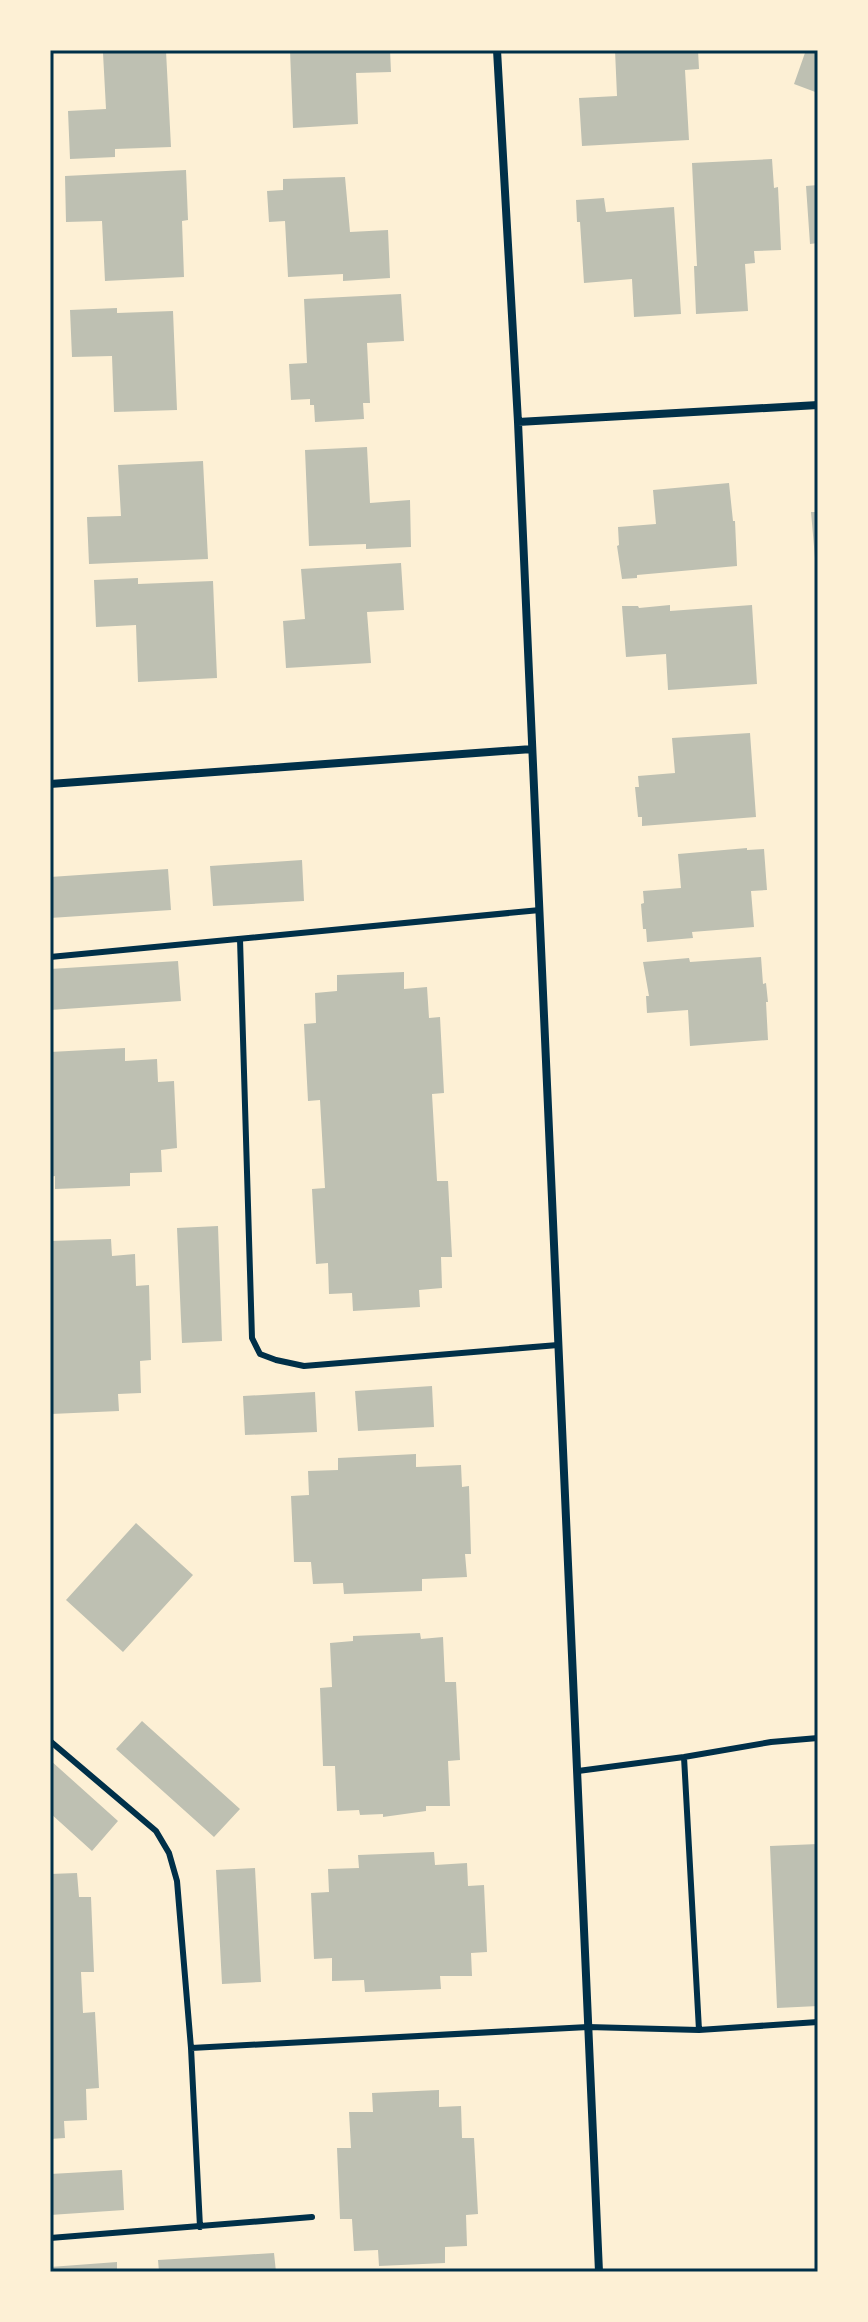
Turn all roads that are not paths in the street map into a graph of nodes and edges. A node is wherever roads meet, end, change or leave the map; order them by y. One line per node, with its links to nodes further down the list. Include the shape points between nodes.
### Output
1 (497, 50): 3 (street)
2 (818, 405): 3 (street)
3 (518, 422): 4 (street)
4 (532, 749): 5 (street); 6 (street)
5 (50, 784)
6 (540, 910): 7 (lane); 9 (street)
7 (240, 939): 8 (lane); 9 (lane, via 252,1338 260,1354 304,1366)
8 (50, 957)
9 (558, 1345): 13 (street)
10 (818, 1738): 12 (lane)
11 (50, 1741): 17 (lane, via 156,1831 169,1853 177,1881)
12 (684, 1757): 13 (lane); 16 (lane)
13 (578, 1771): 15 (street)
14 (818, 2022): 16 (lane)
15 (588, 2027): 16 (lane); 17 (lane); 21 (street)
16 (699, 2030)
17 (191, 2048): 19 (lane)
18 (312, 2217): 19 (lane)
19 (200, 2227): 20 (lane)
20 (50, 2238)
21 (599, 2272)

